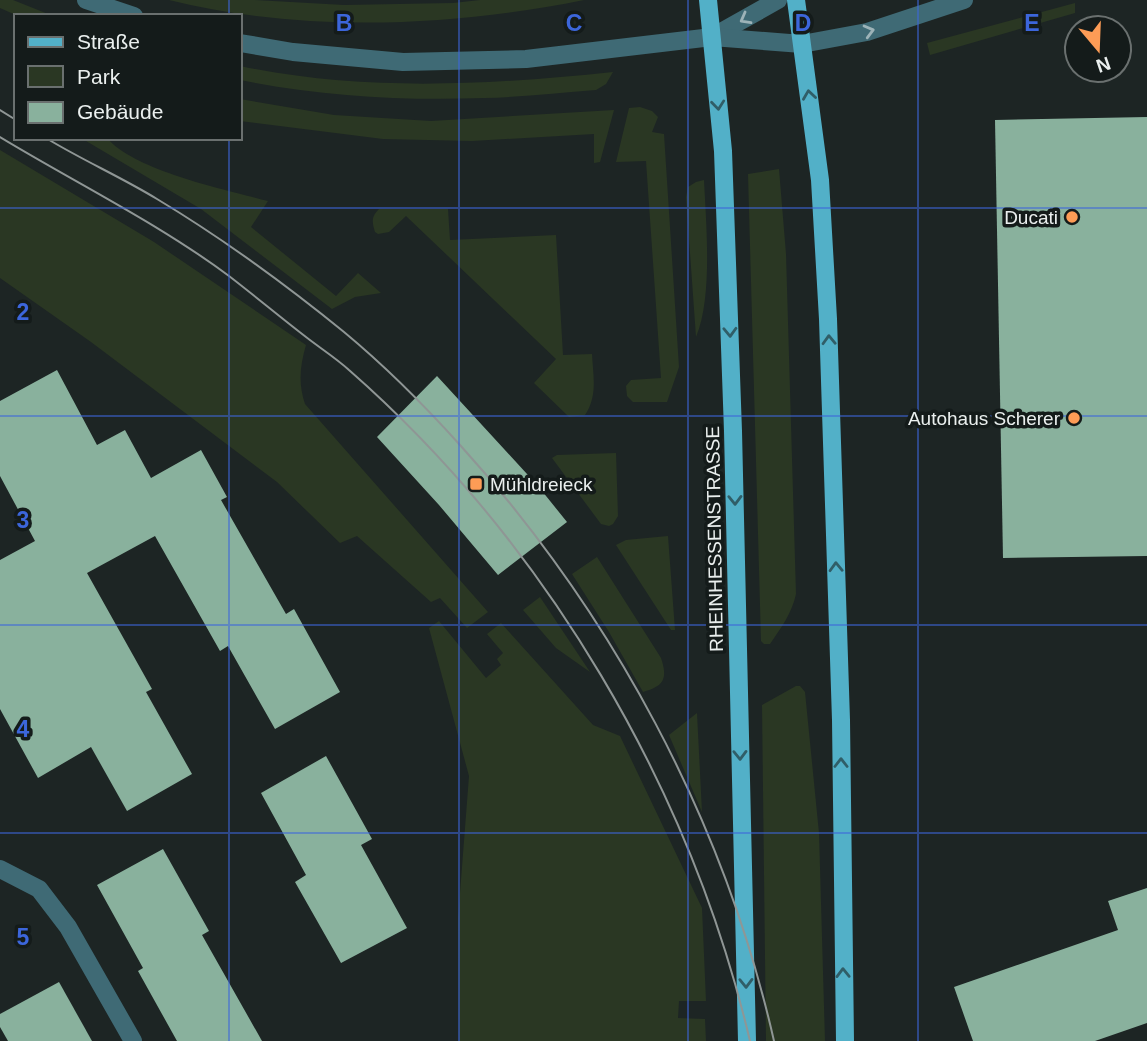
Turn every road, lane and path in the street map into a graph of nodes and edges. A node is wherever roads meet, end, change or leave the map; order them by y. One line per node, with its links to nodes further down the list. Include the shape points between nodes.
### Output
1 (86, 0): 6 (street)
2 (708, 0): 7 (main road, RHEINHESSENSTRASSE)
3 (778, 0): 7 (street, one-way to 7)
4 (796, 0): 9 (main road)
5 (964, 0): 9 (street, one-way to 5, via 867,32)
6 (128, 14)
7 (712, 37): 8 (street, via 526,59 403,62); 9 (street); 12 (main road, RHEINHESSENSTRASSE, one-way to 12, via 723,151 732,405)
8 (242, 43)
9 (802, 44): 13 (main road, one-way to 9, via 841,720 828,319 820,180)
10 (0, 869): 11 (street, via 39,889 68,927)
11 (133, 1041)
12 (747, 1041)
13 (845, 1041)

